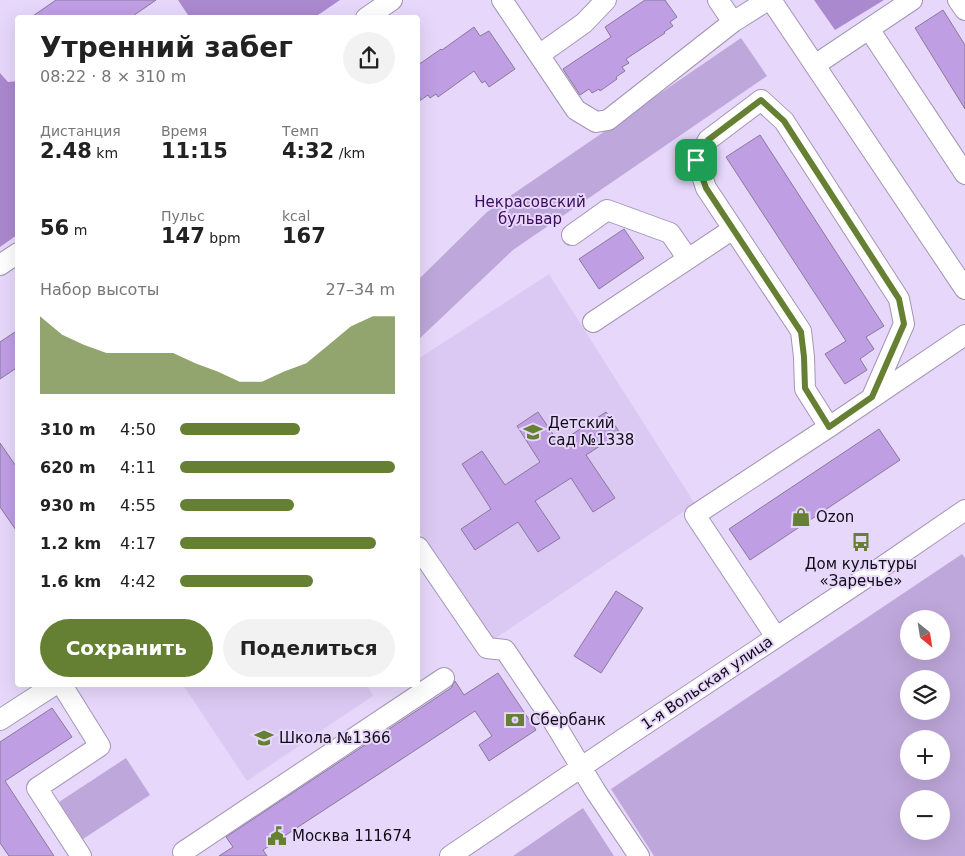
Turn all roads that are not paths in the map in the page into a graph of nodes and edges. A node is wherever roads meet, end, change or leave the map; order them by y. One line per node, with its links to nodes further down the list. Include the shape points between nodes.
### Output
1 (392, 0): 9 (street)
2 (502, 0): 12 (street)
3 (606, 0): 12 (street, via 584,23)
4 (718, 0): 10 (street)
5 (770, 0): 10 (street); 13 (street)
6 (912, 0): 11 (street)
7 (958, 0): 8 (street)
8 (965, 10)
9 (370, 15)
10 (733, 22): 12 (street, via 608,120 596,122 576,110)
11 (869, 29): 13 (street); 14 (street)
12 (539, 55)
13 (815, 66): 20 (street)
14 (965, 174)
15 (733, 229): 18 (street); 23 (street, via 706,188 696,160 708,140 761,100 784,121 899,299 904,324); 24 (street, via 801,332 805,388)
16 (572, 235): 18 (street, via 607,210 670,233)
17 (15, 255): 19 (street)
18 (688, 259): 21 (street)
19 (0, 265)
20 (965, 289)
21 (593, 322)
22 (965, 335): 23 (street)
23 (872, 397): 24 (street)
24 (829, 427): 27 (street, via 696,515)
25 (965, 510): 27 (street, 1-я Вольская улица)
26 (420, 550): 32 (street, via 486,648 505,650)
27 (776, 637): 32 (street, 1-я Вольская улица)
28 (444, 678): 34 (street, via 183,852)
29 (51, 687): 31 (street)
30 (63, 687): 33 (street, via 100,746 37,788)
31 (0, 720)
32 (581, 767): 35 (street, 1-я Вольская улица); 36 (street)
33 (81, 856)
34 (185, 856)
35 (450, 856)
36 (639, 856)

